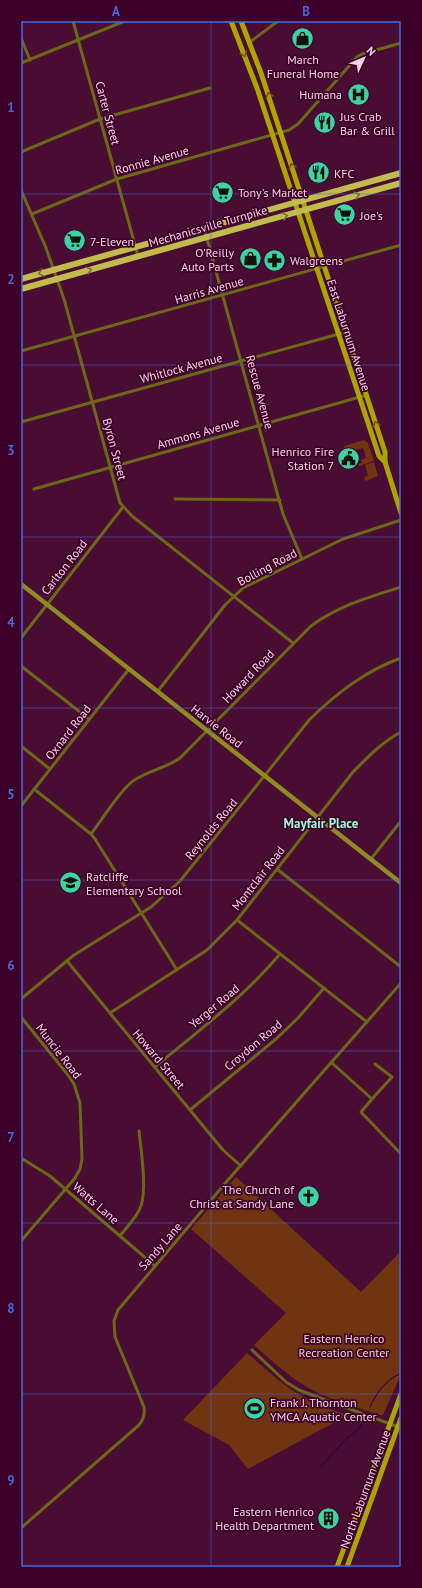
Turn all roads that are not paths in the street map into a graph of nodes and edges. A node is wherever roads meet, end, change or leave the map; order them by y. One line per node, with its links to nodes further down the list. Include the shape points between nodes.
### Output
1 (73, 21): 7 (street, Carter Street)
2 (125, 21): 7 (street)
3 (230, 21): 15 (main road, one-way to 15, via 257,88)
4 (241, 21): 8 (main road)
5 (278, 21): 8 (street)
6 (21, 38): 10 (street)
7 (79, 40): 10 (street); 13 (street, Carter Street)
8 (250, 42): 14 (main road, one-way to 8)
9 (401, 43): 14 (street, Ronnie Avenue, via 357,57 298,124)
10 (30, 60): 11 (street)
11 (21, 63)
12 (210, 88): 13 (street)
13 (100, 119): 16 (street); 18 (street, Carter Street)
14 (281, 132): 15 (street, Ronnie Avenue); 21 (main road, one-way to 14)
15 (272, 135): 18 (street, Ronnie Avenue); 22 (main road)
16 (21, 152)
17 (401, 173): 21 (highway, Mechanicsville Turnpike)
18 (117, 179): 25 (street, Ronnie Avenue); 29 (street, Carter Street)
19 (401, 183): 23 (highway, Mechanicsville Turnpike, one-way to 19)
20 (21, 190): 25 (street, Byron Street)
21 (304, 200): 22 (highway, Mechanicsville Turnpike); 23 (main road, East Laburnum Avenue)
22 (295, 203): 24 (main road, East Laburnum Avenue); 26 (highway, Mechanicsville Turnpike)
23 (306, 210): 24 (highway, Mechanicsville Turnpike); 31 (main road, East Laburnum Avenue)
24 (298, 212): 27 (highway, Mechanicsville Turnpike, one-way to 24); 32 (main road, East Laburnum Avenue)
25 (32, 214): 33 (street, Byron Street)
26 (204, 228): 27 (street, Rescue Avenue); 29 (highway, Mechanicsville Turnpike)
27 (207, 237): 30 (highway, Mechanicsville Turnpike); 37 (street, Rescue Avenue)
28 (401, 245): 31 (street, Harris Avenue)
29 (135, 247): 30 (street, Carter Street); 33 (highway, Mechanicsville Turnpike)
30 (138, 257): 35 (highway, Mechanicsville Turnpike, one-way to 30)
31 (325, 267): 32 (street, Harris Avenue); 38 (main road, East Laburnum Avenue)
32 (317, 269): 37 (street, Harris Avenue); 39 (main road, East Laburnum Avenue)
33 (54, 270): 34 (highway, Mechanicsville Turnpike, one-way to 34); 35 (street, Byron Street)
34 (21, 279)
35 (57, 279): 36 (highway, Mechanicsville Turnpike); 40 (street, Byron Street)
36 (21, 289)
37 (224, 295): 40 (street, Harris Avenue); 42 (street, Rescue Avenue)
38 (346, 332): 39 (street, Whitlock Avenue); 43 (main road, East Laburnum Avenue)
39 (338, 334): 42 (street, Whitlock Avenue); 44 (main road, East Laburnum Avenue)
40 (74, 336): 41 (street, Harris Avenue); 45 (street, Byron Street)
41 (21, 351)
42 (242, 361): 45 (street, Whitlock Avenue); 47 (street, Rescue Avenue)
43 (367, 395): 44 (street, Ammons Avenue); 48 (main road, East Laburnum Avenue, one-way to 43, via 385,452)
44 (359, 397): 47 (street, Ammons Avenue); 48 (main road, East Laburnum Avenue, via 379,456)
45 (93, 402): 46 (street, Whitlock Avenue); 49 (street, Byron Street)
46 (21, 422)
47 (260, 426): 49 (street, Ammons Avenue); 52 (street, Rescue Avenue)
48 (385, 462): 54 (main road, East Laburnum Avenue)
49 (110, 467): 50 (street, Ammons Avenue); 53 (street, Byron Street)
50 (34, 489)
51 (175, 498): 52 (street)
52 (280, 500): 56 (street, Rescue Avenue, via 283,514)
53 (123, 507): 59 (street, Byron Street); 60 (street, Carlton Road)
54 (401, 513)
55 (401, 520): 56 (street, Bolling Road, via 343,539)
56 (302, 559): 59 (street, Bolling Road, via 245,587)
57 (21, 584): 60 (street, Harvie Road)
58 (401, 587): 62 (street, Howard Road, via 352,602 324,616)
59 (234, 596): 62 (street, Byron Street); 66 (street, Bolling Road)
60 (47, 603): 61 (street, Carlton Road); 65 (street, Harvie Road)
61 (21, 638)
62 (293, 643): 68 (street, Howard Road)
63 (401, 658): 72 (street, Reynolds Road, via 359,678 330,700 310,719)
64 (21, 666): 67 (street)
65 (129, 668): 66 (street, Harvie Road); 67 (street, Oxnard Road)
66 (158, 691): 68 (street, Harvie Road)
67 (89, 719): 71 (street, Oxnard Road)
68 (207, 731): 72 (street, Harvie Road); 77 (street, Howard Road, via 174,762 131,782)
69 (401, 732): 75 (street, Montclair Road, via 372,753 353,772)
70 (21, 746): 71 (street)
71 (50, 769): 73 (street, Oxnard Road)
72 (265, 776): 75 (street, Harvie Road); 81 (street, Reynolds Road, via 180,882)
73 (34, 789): 74 (street, Oxnard Road); 77 (street)
74 (21, 806)
75 (318, 817): 78 (street, Harvie Road); 79 (street, Montclair Road)
76 (401, 821): 78 (street)
77 (91, 834): 81 (street)
78 (371, 859): 80 (street, Harvie Road)
79 (277, 869): 82 (street, Montclair Road); 85 (street)
80 (401, 883)
81 (141, 913): 84 (street, Reynolds Road); 86 (street)
82 (237, 920): 83 (street); 86 (street, Montclair Road, via 207,950)
83 (280, 954): 88 (street); 95 (street, Yerger Road, via 243,994)
84 (67, 961): 89 (street, Reynolds Road); 90 (street, Howard Street)
85 (401, 967)
86 (177, 970): 90 (street, Montclair Road)
87 (401, 983): 92 (street, Sandy Lane)
88 (324, 988): 92 (street); 97 (street, Croydon Road, via 276,1039)
89 (21, 999)
90 (110, 1013): 95 (street, Howard Street)
91 (21, 1017): 102 (street, Muncie Road, via 68,1075 79,1098 82,1165)
92 (367, 1022): 93 (street, Sandy Lane)
93 (332, 1064): 96 (street); 101 (street, Sandy Lane)
94 (375, 1064): 96 (street, via 392,1076)
95 (154, 1067): 97 (street, Howard Street)
96 (372, 1099): 99 (street, via 361,1112)
97 (190, 1110): 101 (street, Howard Street)
98 (139, 1131): 103 (street, via 144,1193 136,1216)
99 (401, 1154)
100 (21, 1158): 102 (street, Watts Lane)
101 (241, 1166): 105 (street, Sandy Lane)
102 (66, 1189): 103 (street, Watts Lane); 104 (street, Muncie Road)
103 (120, 1236): 105 (street, Watts Lane)
104 (21, 1241)
105 (155, 1266): 111 (street, Sandy Lane, via 122,1304 114,1320 117,1343 144,1407 143,1419)
106 (252, 1350): 109 (street, via 286,1382 299,1390)
107 (401, 1394): 109 (main road, North Laburnum Avenue)
108 (401, 1418): 110 (main road, North Laburnum Avenue)
109 (389, 1424): 110 (street); 112 (main road, North Laburnum Avenue)
110 (399, 1428): 113 (main road, North Laburnum Avenue)
111 (21, 1528)
112 (337, 1567)
113 (348, 1567)

